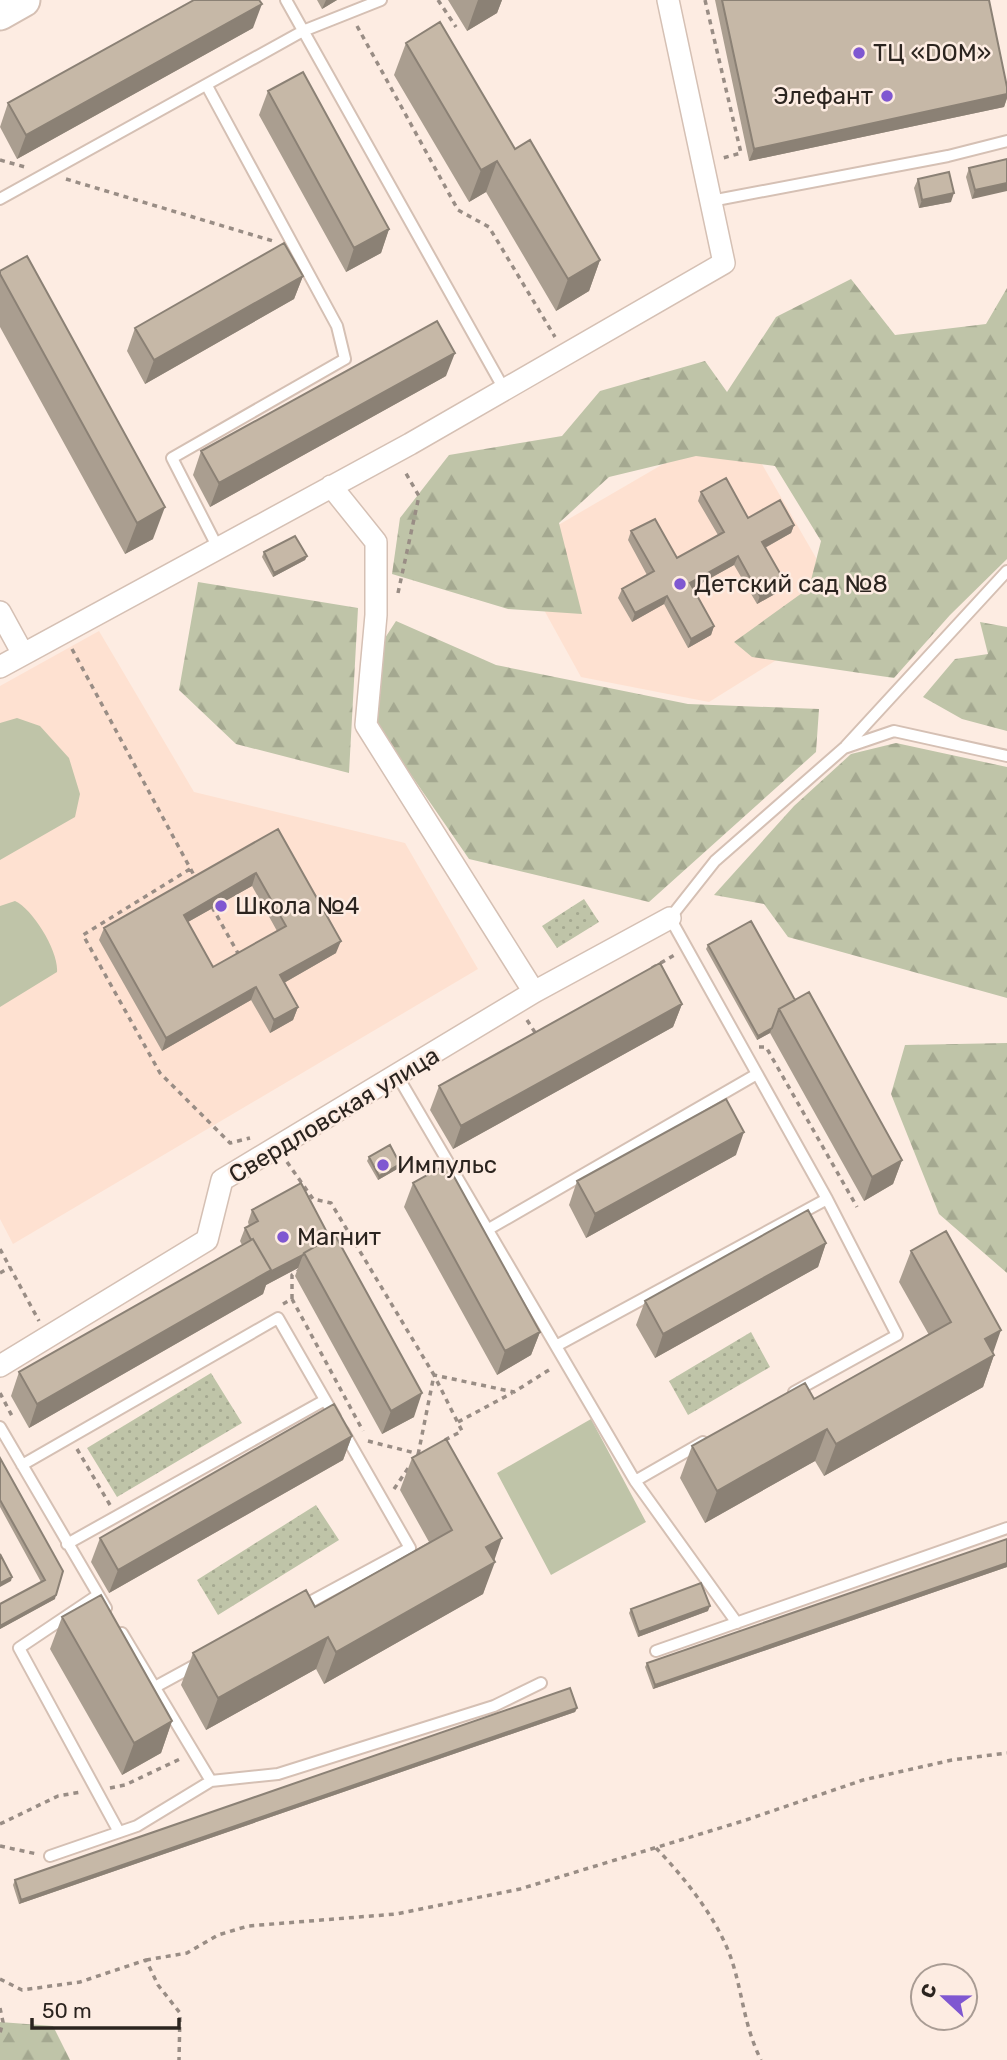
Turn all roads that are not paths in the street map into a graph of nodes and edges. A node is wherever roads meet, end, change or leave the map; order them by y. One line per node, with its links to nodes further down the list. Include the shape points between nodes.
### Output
1 (23, 0): 5 (main road)
2 (286, 0): 6 (lane)
3 (381, 0): 6 (lane)
4 (668, 0): 10 (street)
5 (0, 13)
6 (303, 31): 7 (lane); 11 (lane)
7 (207, 86): 9 (lane); 13 (lane, via 337,326 345,359 172,458)
8 (1007, 141): 10 (lane)
9 (0, 199)
10 (711, 201): 11 (street, via 724,263)
11 (504, 389): 12 (street)
12 (331, 486): 13 (street); 21 (street, via 376,542 376,615 366,725)
13 (218, 548): 16 (street)
14 (1007, 571): 18 (lane)
15 (0, 612): 16 (street)
16 (23, 654): 17 (street)
17 (0, 667)
18 (844, 748): 19 (lane, via 894,731); 20 (lane, via 715,861)
19 (1007, 756)
20 (670, 918): 21 (street, Свердловская улица); 22 (lane)
21 (534, 992): 23 (street, Свердловская улица)
22 (757, 1074): 24 (lane); 25 (lane)
23 (397, 1075): 25 (lane); 27 (street, Свердловская улица, via 222,1180 207,1240)
24 (827, 1199): 26 (lane); 29 (lane, via 897,1335)
25 (488, 1230): 26 (lane)
26 (556, 1346): 33 (lane)
27 (0, 1366)
28 (325, 1400): 32 (lane, via 278,1318); 35 (lane); 37 (lane, via 410,1548)
29 (778, 1401)
30 (0, 1427): 32 (lane)
31 (718, 1434): 33 (lane)
32 (22, 1465): 35 (lane)
33 (635, 1480): 38 (lane)
34 (1007, 1528): 38 (lane)
35 (67, 1544): 36 (lane)
36 (99, 1595): 42 (lane); 44 (lane, via 19,1648)
37 (288, 1614)
38 (737, 1623): 39 (lane)
39 (656, 1651)
40 (216, 1654): 42 (lane)
41 (541, 1683): 43 (lane, via 494,1706 278,1774)
42 (155, 1687): 43 (lane)
43 (211, 1781): 44 (lane)
44 (119, 1832): 45 (lane)
45 (50, 1856)

